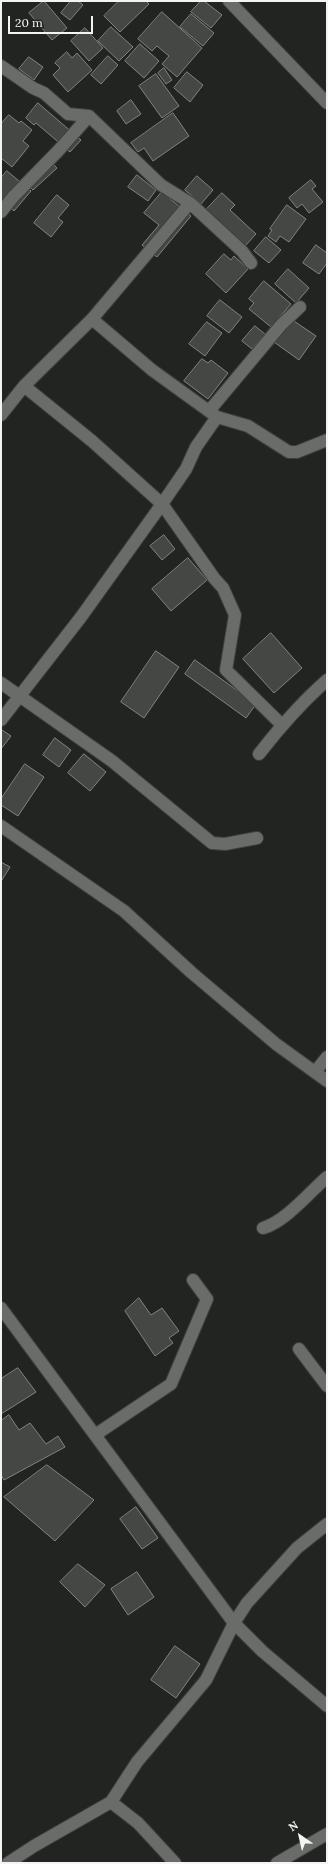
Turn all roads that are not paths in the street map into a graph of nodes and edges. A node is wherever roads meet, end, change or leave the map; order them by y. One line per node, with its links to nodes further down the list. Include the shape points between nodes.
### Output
1 (229, 1): 3 (street)
2 (1, 66): 4 (street, via 44,93 68,114)
3 (327, 103)
4 (89, 116): 5 (street, via 161,185); 6 (street)
5 (190, 203): 7 (street, via 242,251); 9 (street)
6 (1, 212)
7 (251, 263)
8 (300, 307): 11 (street, via 281,326)
9 (92, 319): 10 (street); 11 (street, via 152,370)
10 (24, 386): 12 (street); 14 (street, via 92,441)
11 (213, 414): 13 (street, via 248,426 289,452 297,452); 14 (street, via 186,469)
12 (1, 415)
13 (327, 440)
14 (162, 504): 17 (street, via 81,617); 19 (street, via 223,588 235,615 226,670)
15 (327, 680): 19 (street)
16 (1, 683): 17 (street)
17 (19, 697): 18 (street); 22 (street, via 112,761 212,843 225,844)
18 (1, 720)
19 (282, 725): 20 (street)
20 (259, 754)
21 (1, 826): 24 (street, via 124,911 276,1044)
22 (257, 838)
23 (327, 1057): 24 (street)
24 (316, 1072): 25 (street)
25 (327, 1081)
26 (327, 1177): 27 (street, via 271,1226)
27 (263, 1228)
28 (193, 1280): 32 (street, via 207,1299 171,1384)
29 (1, 1308): 32 (street)
30 (299, 1349): 31 (street)
31 (327, 1386)
32 (95, 1435): 34 (street)
33 (327, 1524): 34 (street, via 297,1548 248,1603)
34 (234, 1623): 35 (street, via 262,1651); 36 (street, via 206,1680 137,1762)
35 (327, 1706)
36 (111, 1802): 38 (street); 39 (street, via 138,1823)
37 (327, 1834): 40 (street)
38 (8, 1863)
39 (175, 1863)
40 (277, 1863)

